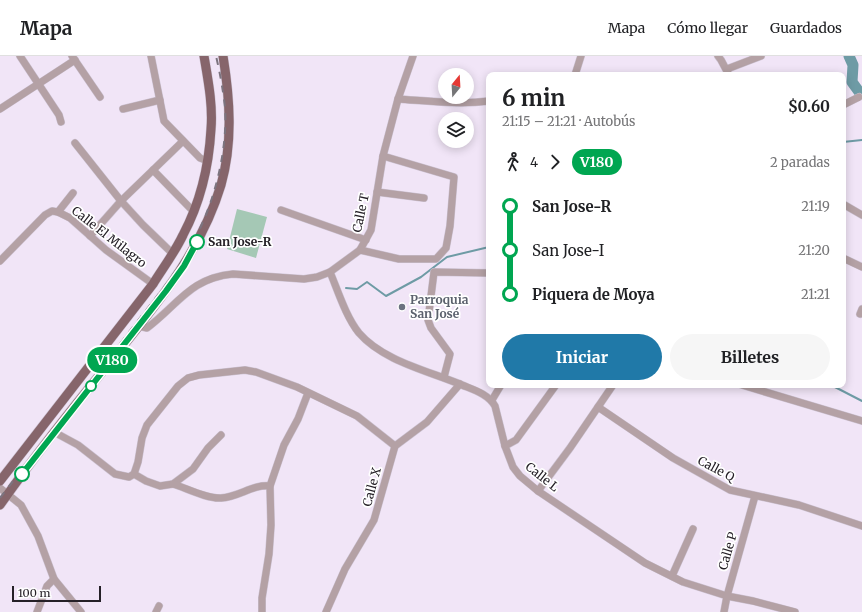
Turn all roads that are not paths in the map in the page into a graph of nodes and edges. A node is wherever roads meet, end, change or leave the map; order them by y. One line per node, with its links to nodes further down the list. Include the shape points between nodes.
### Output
1 (20, 56): 12 (street)
2 (151, 56): 16 (street)
3 (204, 56): 25 (main road, via 212,128)
4 (223, 56): 46 (main road, via 229,93 229,123 228,151 220,185 202,231 184,266)
5 (413, 56): 15 (street, Calle T)
6 (581, 56): 10 (street)
7 (718, 56): 11 (street)
8 (761, 56): 11 (street)
9 (73, 58): 12 (street); 13 (street)
10 (576, 72)
11 (728, 72)
12 (39, 83): 19 (street); 21 (street)
13 (100, 97)
14 (859, 97): 18 (street)
15 (398, 99): 17 (street, via 453,103); 24 (street, Calle T)
16 (160, 100): 20 (street); 22 (street, via 164,121)
17 (486, 101)
18 (846, 104)
19 (0, 109)
20 (123, 109)
21 (61, 122)
22 (183, 141): 25 (street, via 200,158); 26 (street)
23 (75, 143): 30 (street)
24 (383, 156): 27 (street, Calle T); 38 (street, via 454,176 446,248 436,260 399,259)
25 (208, 161): 33 (main road)
26 (153, 170): 30 (street); 33 (street)
27 (377, 192): 29 (street); 37 (street, Calle T)
28 (72, 193): 34 (street)
29 (424, 198)
30 (121, 201): 36 (street); 39 (street)
31 (846, 206): 35 (street)
32 (280, 210): 37 (street)
33 (193, 211): 39 (main road)
34 (58, 212): 36 (street, Calle El Milagro, via 70,218); 41 (street, Calle El Milagro, via 45,214)
35 (862, 215)
36 (90, 236): 45 (street, Calle El Milagro)
37 (366, 240): 38 (street, Calle T)
38 (360, 250): 43 (street, Calle T)
39 (173, 254): 45 (main road)
40 (846, 259): 42 (street)
41 (0, 261)
42 (862, 267)
43 (330, 272): 46 (street, Calle T, via 304,279 223,275 203,281 189,290 147,328); 47 (street, via 353,325 360,334 390,357)
44 (486, 273): 47 (street, via 434,272 428,320 450,354)
45 (153, 284): 62 (main road)
46 (139, 326): 57 (main road)
47 (444, 377): 48 (street)
48 (460, 384): 54 (street); 59 (street, via 428,422)
49 (499, 388): 54 (street)
50 (554, 388): 60 (street, via 516,440)
51 (611, 388): 55 (street)
52 (752, 388): 56 (street)
53 (308, 393): 59 (street, via 357,416); 61 (street, via 245,370 188,378 178,386 147,425); 64 (street, via 284,445)
54 (492, 400): 60 (street, Calle L)
55 (598, 407): 66 (street); 68 (street, Calle Q, via 673,458 730,490)
56 (862, 421)
57 (54, 432): 61 (street, via 78,445 115,474 129,477); 67 (main road)
58 (221, 436): 63 (street, via 208,448 194,469)
59 (395, 446): 78 (street, Calle X, via 374,520 345,569)
60 (505, 446): 66 (street, Calle L, via 516,472)
61 (134, 474): 63 (street, via 160,486)
62 (0, 481)
63 (173, 484): 64 (street, via 221,498 262,485)
64 (270, 486): 77 (street, via 271,525)
65 (0, 488): 67 (street)
66 (538, 490): 72 (street, Calle L, via 645,562)
67 (8, 494): 69 (main road); 73 (street, via 20,505 31,522)
68 (755, 496): 70 (street, Calle Q, via 799,505); 74 (street, Calle P)
69 (0, 504)
70 (862, 526)
71 (693, 529): 72 (street)
72 (672, 576): 74 (street, Calle L)
73 (54, 579): 75 (street, via 47,586); 76 (street)
74 (727, 596): 79 (street, Calle P); 80 (street, Calle L)
75 (37, 612)
76 (81, 612)
77 (262, 612)
78 (326, 612)
79 (724, 612)
80 (795, 612)

